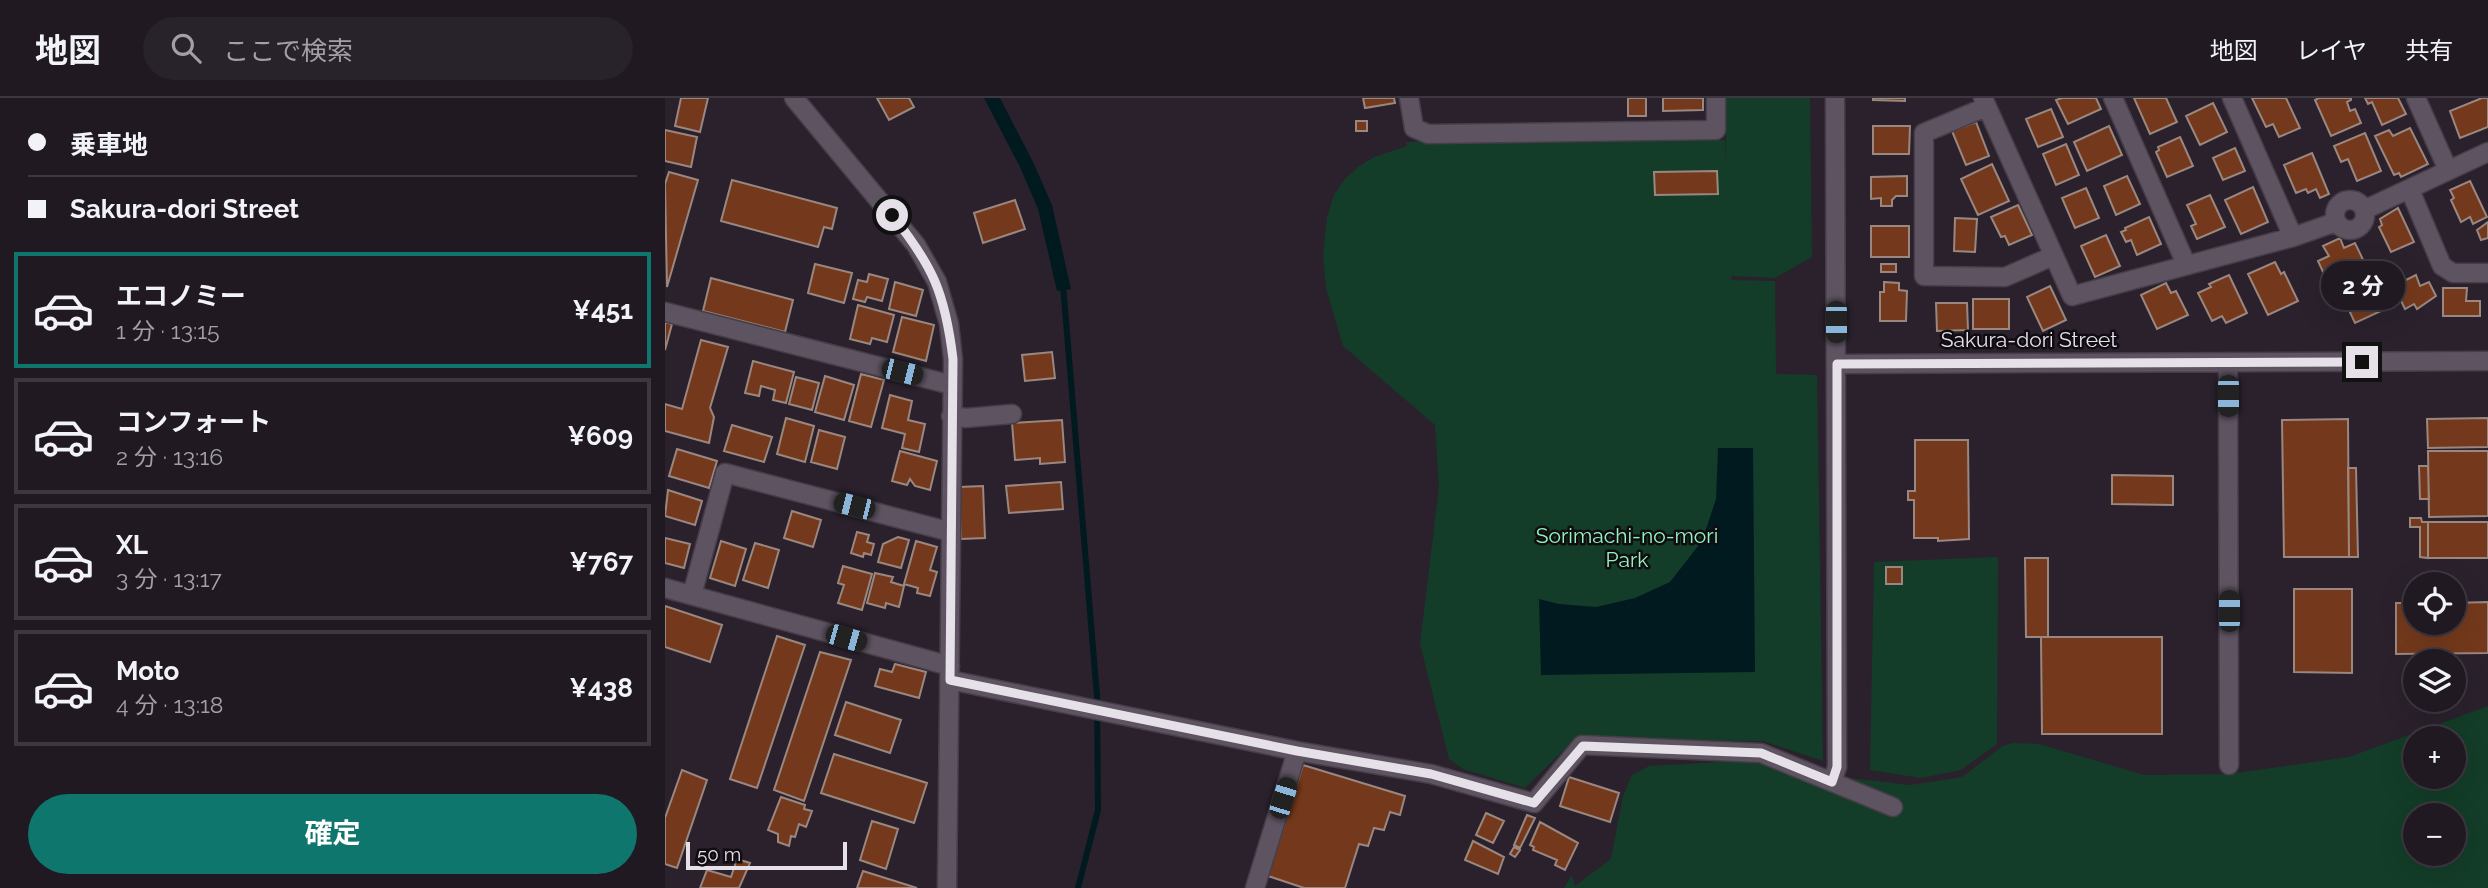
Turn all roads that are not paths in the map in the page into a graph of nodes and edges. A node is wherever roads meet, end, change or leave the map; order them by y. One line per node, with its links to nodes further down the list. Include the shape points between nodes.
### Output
1 (794, 98): 20 (street, via 916,245 937,282 949,324)
2 (1409, 98): 3 (street, via 1414,128 1427,134 1716,130)
3 (1716, 98)
4 (1835, 98): 19 (street)
5 (2113, 98): 14 (street)
6 (2232, 98): 12 (street)
7 (2416, 98): 10 (street)
8 (1985, 103): 13 (street); 13 (street, via 1924,133 1924,276 2005,277)
9 (2488, 152): 10 (street)
10 (2448, 170): 11 (street)
11 (2410, 190): 12 (street, via 2364,210 2358,229 2348,230 2336,222); 15 (street, via 2442,265 2453,273)
12 (2293, 237): 14 (street)
13 (2053, 256): 14 (street, via 2072,296)
14 (2186, 264)
15 (2488, 273)
16 (665, 312): 20 (street)
17 (2488, 361): 18 (street, Sakura-dori Street)
18 (2228, 362): 19 (street, Sakura-dori Street); 28 (street)
19 (1837, 364): 29 (street)
20 (952, 385): 22 (street)
21 (1012, 414): 22 (street)
22 (951, 416): 23 (street)
23 (951, 532): 25 (street, via 725,474); 26 (street)
24 (665, 588): 25 (street)
25 (692, 596): 26 (street)
26 (950, 673): 27 (street, via 1082,707); 31 (street)
27 (1297, 751): 29 (street, via 1431,774 1534,803 1583,746 1761,753); 32 (street)
28 (2229, 765)
29 (1835, 774): 30 (street)
30 (1893, 807)
31 (947, 888)
32 (1255, 888)

